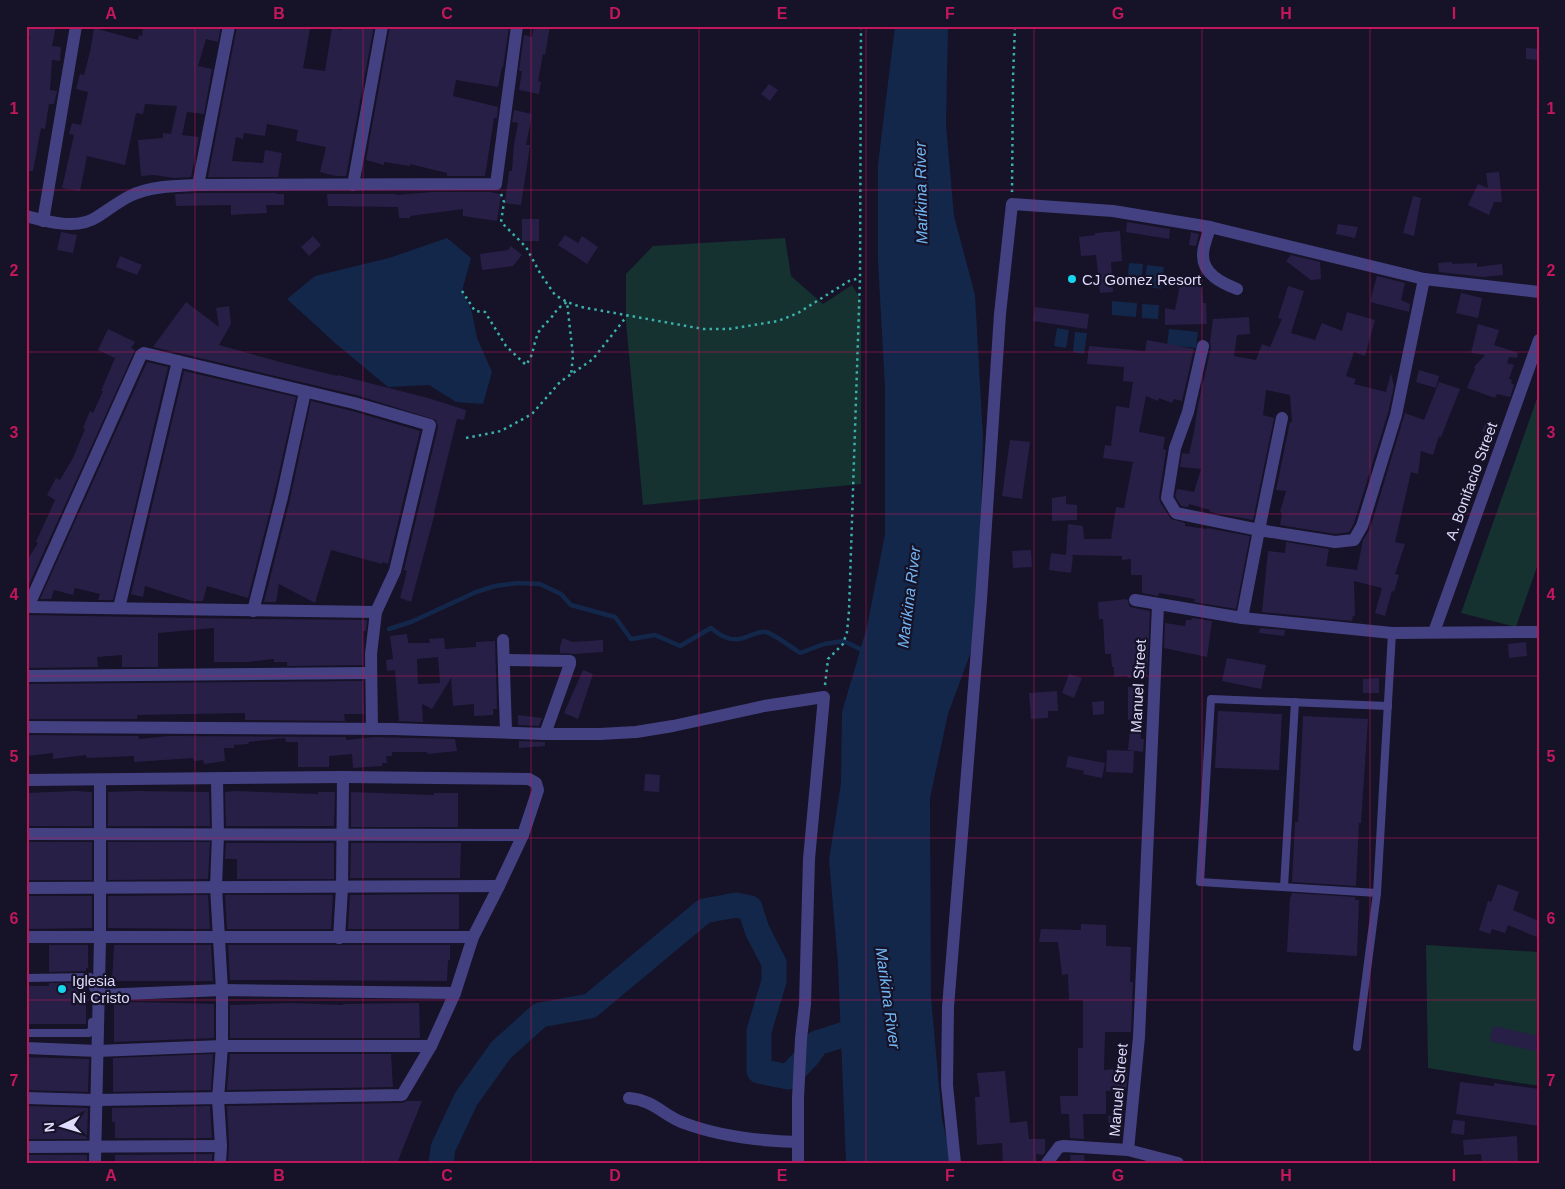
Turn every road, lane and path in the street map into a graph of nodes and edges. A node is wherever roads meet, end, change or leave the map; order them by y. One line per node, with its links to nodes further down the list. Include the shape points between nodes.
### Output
1 (76, 26): 12 (street)
2 (229, 26): 8 (street)
3 (382, 26): 9 (street)
4 (517, 26): 7 (street)
5 (861, 26): 14 (path)
6 (1015, 26): 10 (path)
7 (496, 184): 9 (street); 19 (path, via 504,202 502,222 526,247 555,295)
8 (198, 185): 9 (street); 12 (street, via 160,187 130,196 82,224)
9 (353, 185)
10 (1012, 204): 13 (street, via 1112,212); 93 (street, via 1000,314 982,590 948,1007 947,1085)
11 (26, 216): 12 (street)
12 (43, 221)
13 (1210, 227): 15 (street); 16 (street, via 1203,255 1208,271 1220,282)
14 (860, 278): 20 (path, via 849,281 798,313 778,322 754,326 703,328); 43 (path, via 847,632 843,644 828,659)
15 (1424, 279): 18 (street); 28 (street, via 1396,415 1362,526 1354,540 1335,542)
16 (1237, 289)
17 (462, 291): 19 (path, via 475,311 485,312 506,346 526,365 533,354 540,328 556,308)
18 (1539, 292)
19 (567, 302): 20 (path); 24 (path, via 573,356)
20 (627, 316): 24 (path, via 593,359)
21 (1539, 340): 36 (street, A. Bonifacio Street)
22 (1203, 346): 28 (street, via 1188,412 1175,448 1167,498 1176,512)
23 (178, 361): 25 (street); 31 (street, via 147,353 141,355); 32 (street)
24 (571, 375): 27 (path, via 560,382 532,414 501,431)
25 (304, 392): 33 (street); 34 (street, via 354,402 430,425 395,571)
26 (1282, 418): 28 (street)
27 (466, 438)
28 (1258, 530): 35 (street)
29 (1135, 600): 30 (street)
30 (1158, 605): 35 (street); 89 (street, Manuel Street, via 1139,1037)
31 (27, 607): 32 (street)
32 (119, 608): 33 (street)
33 (254, 611): 34 (street)
34 (376, 612): 41 (street)
35 (1242, 618): 38 (street)
36 (1434, 632): 37 (street); 38 (street)
37 (1539, 632)
38 (1392, 633): 45 (lane)
39 (504, 640): 40 (street)
40 (505, 660): 48 (street); 49 (street, via 570,662)
41 (370, 673): 42 (street); 47 (street)
42 (26, 676)
43 (824, 697): 49 (street, via 636,732); 85 (street, via 809,859)
44 (1295, 702): 45 (lane); 61 (lane); 61 (lane, via 1211,699 1200,882)
45 (1388, 706): 65 (lane)
46 (26, 727): 47 (street)
47 (372, 729): 48 (street)
48 (506, 731): 49 (street)
49 (545, 734)
50 (343, 777): 51 (street); 56 (street); 58 (street, via 531,779 538,790)
51 (217, 779): 53 (street); 57 (street)
52 (26, 780): 53 (street)
53 (100, 780): 55 (street)
54 (26, 834): 55 (street)
55 (99, 834): 57 (street); 63 (street)
56 (342, 834): 57 (street); 58 (street); 64 (street)
57 (218, 835): 60 (street)
58 (523, 835): 59 (street)
59 (499, 886): 64 (street); 67 (street)
60 (216, 887): 63 (street); 64 (street); 69 (street)
61 (1284, 887): 65 (lane)
62 (26, 888): 63 (street)
63 (99, 888): 68 (street)
64 (342, 888): 70 (street)
65 (1377, 893): 78 (lane)
66 (26, 937): 68 (street)
67 (473, 937): 70 (street); 73 (street)
68 (100, 938): 69 (street); 74 (street)
69 (218, 938): 70 (street); 72 (street)
70 (339, 938)
71 (26, 978): 75 (lane, via 90,977 93,980 91,1032)
72 (222, 990): 73 (street); 74 (street); 76 (street)
73 (454, 993): 77 (street)
74 (99, 994): 80 (street)
75 (26, 1033)
76 (222, 1046): 77 (street); 80 (street); 83 (street)
77 (431, 1046): 83 (street, via 402,1095)
78 (1357, 1047)
79 (26, 1048): 80 (street)
80 (97, 1051): 84 (street)
81 (26, 1098): 84 (street)
82 (629, 1098): 85 (street, via 641,1098 683,1123 729,1137)
83 (218, 1099): 84 (street); 86 (street)
84 (95, 1100): 88 (street)
85 (798, 1142): 92 (street)
86 (221, 1146): 88 (street); 91 (street)
87 (26, 1147): 88 (street)
88 (96, 1148): 90 (street)
89 (1128, 1150): 94 (street, via 1064,1146); 95 (street)
90 (95, 1163)
91 (220, 1163)
92 (798, 1163)
93 (956, 1163)
94 (1047, 1163)
95 (1178, 1163)

